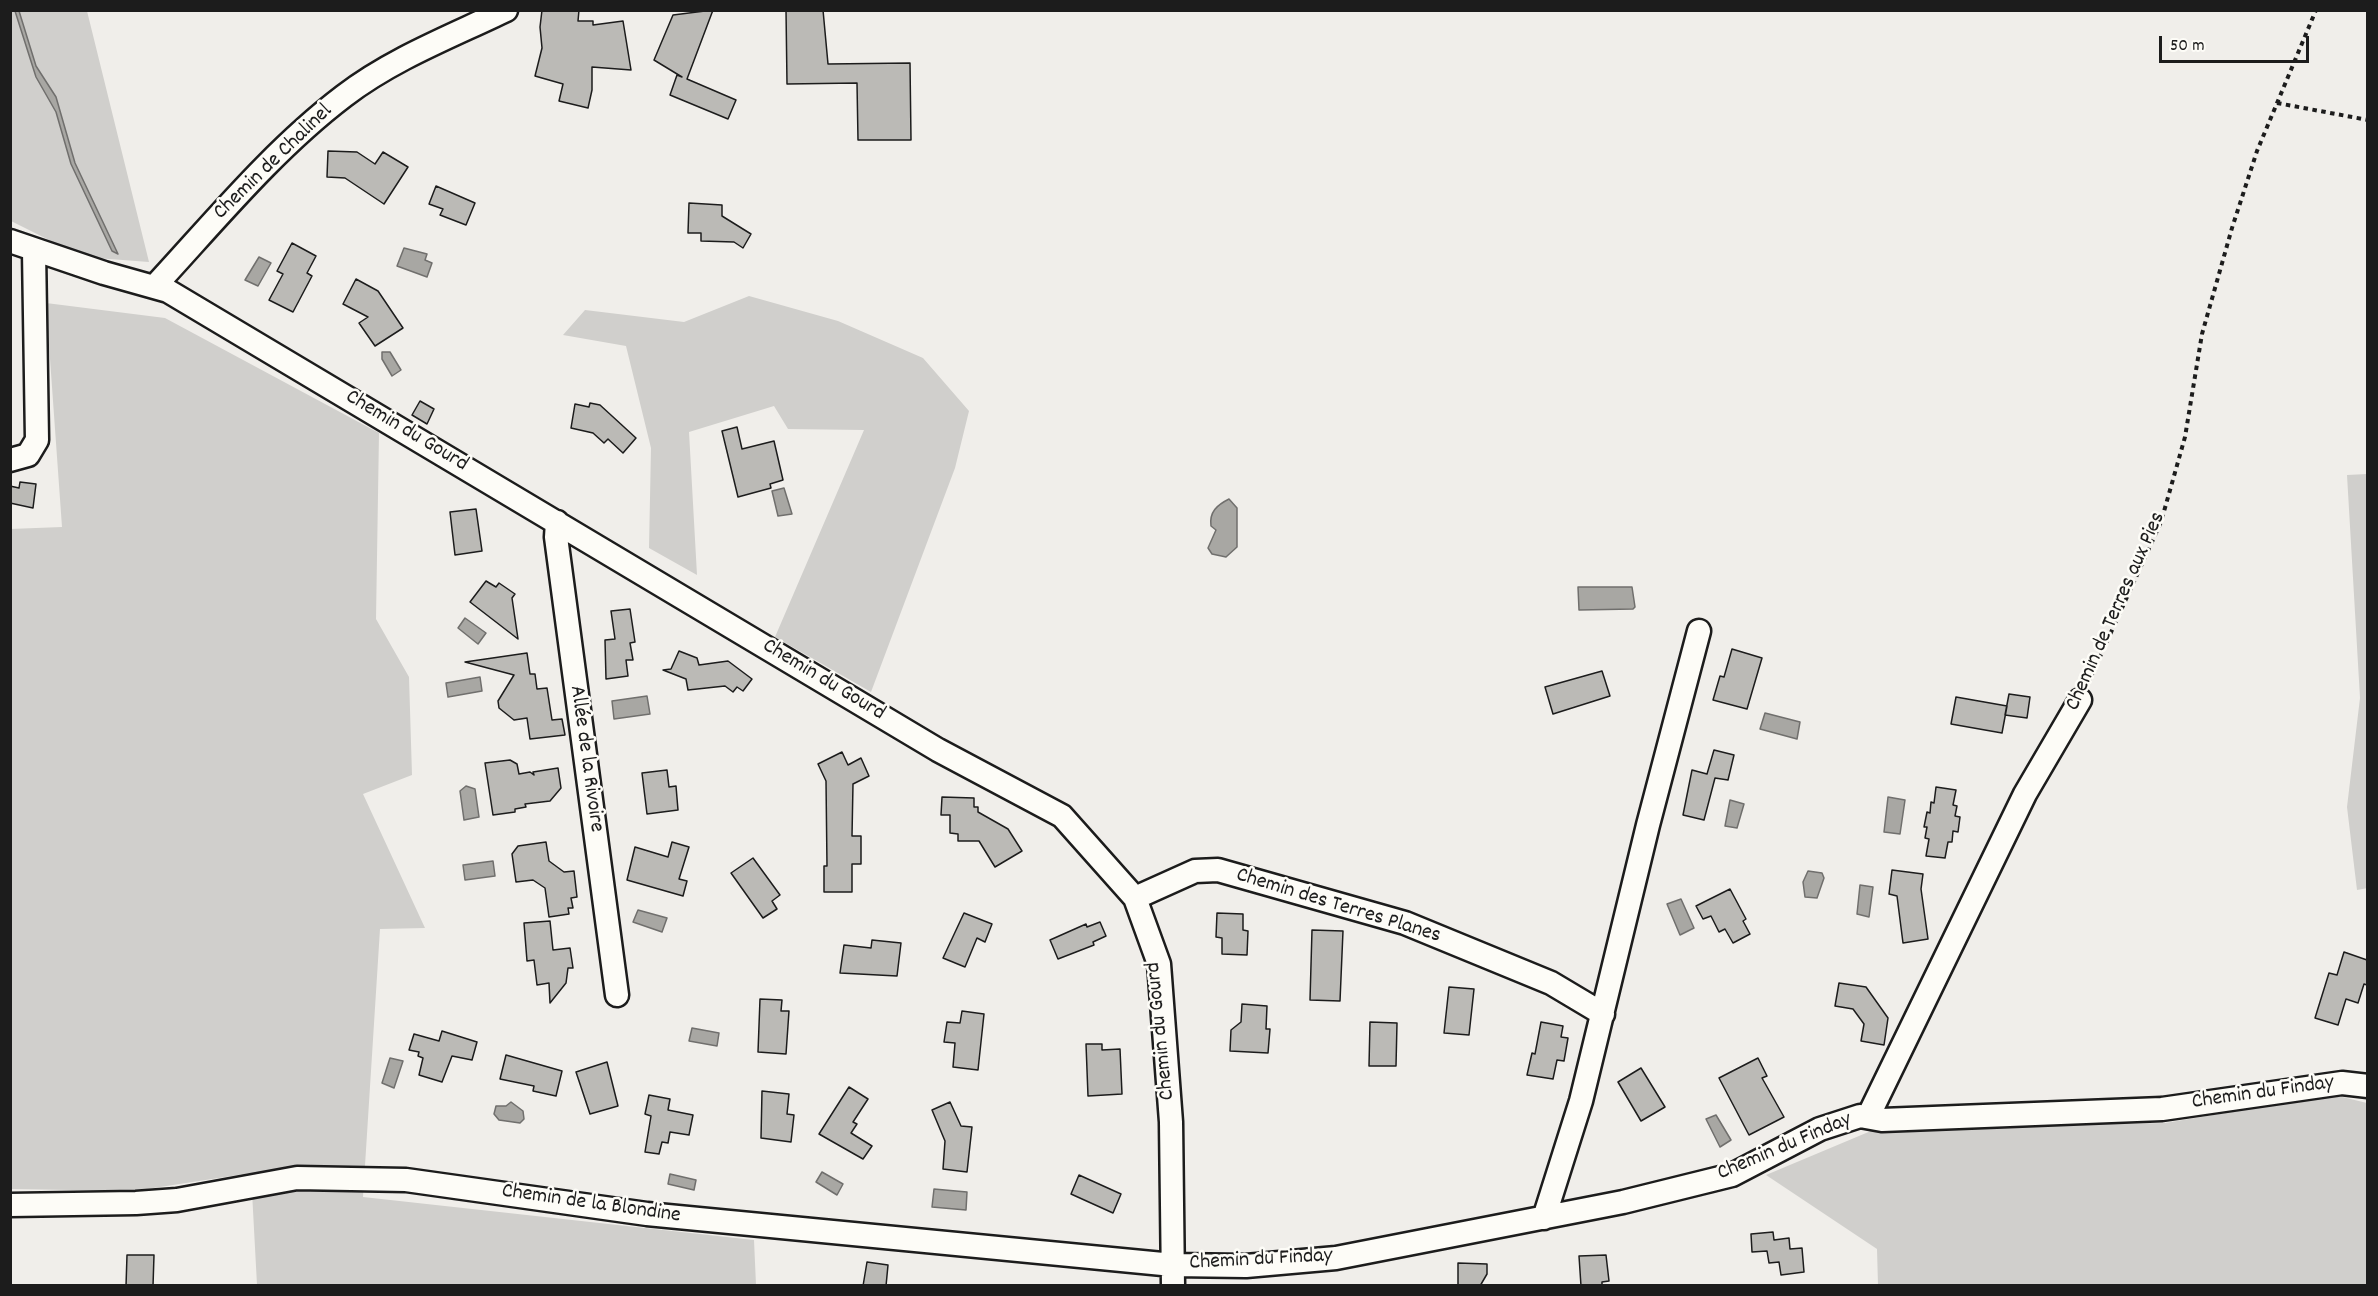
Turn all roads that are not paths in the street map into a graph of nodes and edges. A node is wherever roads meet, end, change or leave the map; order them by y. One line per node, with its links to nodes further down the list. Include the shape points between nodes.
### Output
1 (506, 10): 4 (street, Chemin de Chalinel, via 413,55 346,94 282,149)
2 (10, 241): 3 (street, Chemin du Gourd)
3 (34, 251): 4 (street, Chemin du Gourd); 5 (street, via 38,440 28,455)
4 (145, 285): 6 (street, Chemin du Gourd, via 168,291)
5 (10, 460)
6 (557, 522): 9 (street, Chemin du Gourd, via 938,750 1062,816); 10 (street, Allée de la Rivoire)
7 (1699, 631): 11 (street)
8 (2080, 700): 13 (street, Chemin de Terres aux Pies, via 2025,794)
9 (1135, 898): 11 (street, Chemin des Terres Planes, via 1195,871 1218,870 1405,922 1551,983); 16 (street, Chemin du Gourd, via 1159,964 1171,1122)
10 (617, 995)
11 (1603, 1014): 15 (street, via 1581,1101)
12 (2367, 1086): 13 (street, Chemin du Finday, via 2342,1083 2162,1109)
13 (1868, 1117): 15 (street, Chemin du Finday, via 1820,1129 1732,1175)
14 (10, 1205): 16 (street, Chemin de la Blondine, via 146,1203 297,1178 406,1180 647,1214 1015,1248)
15 (1544, 1218): 16 (street, Chemin du Finday, via 1294,1264)
16 (1173, 1275)

